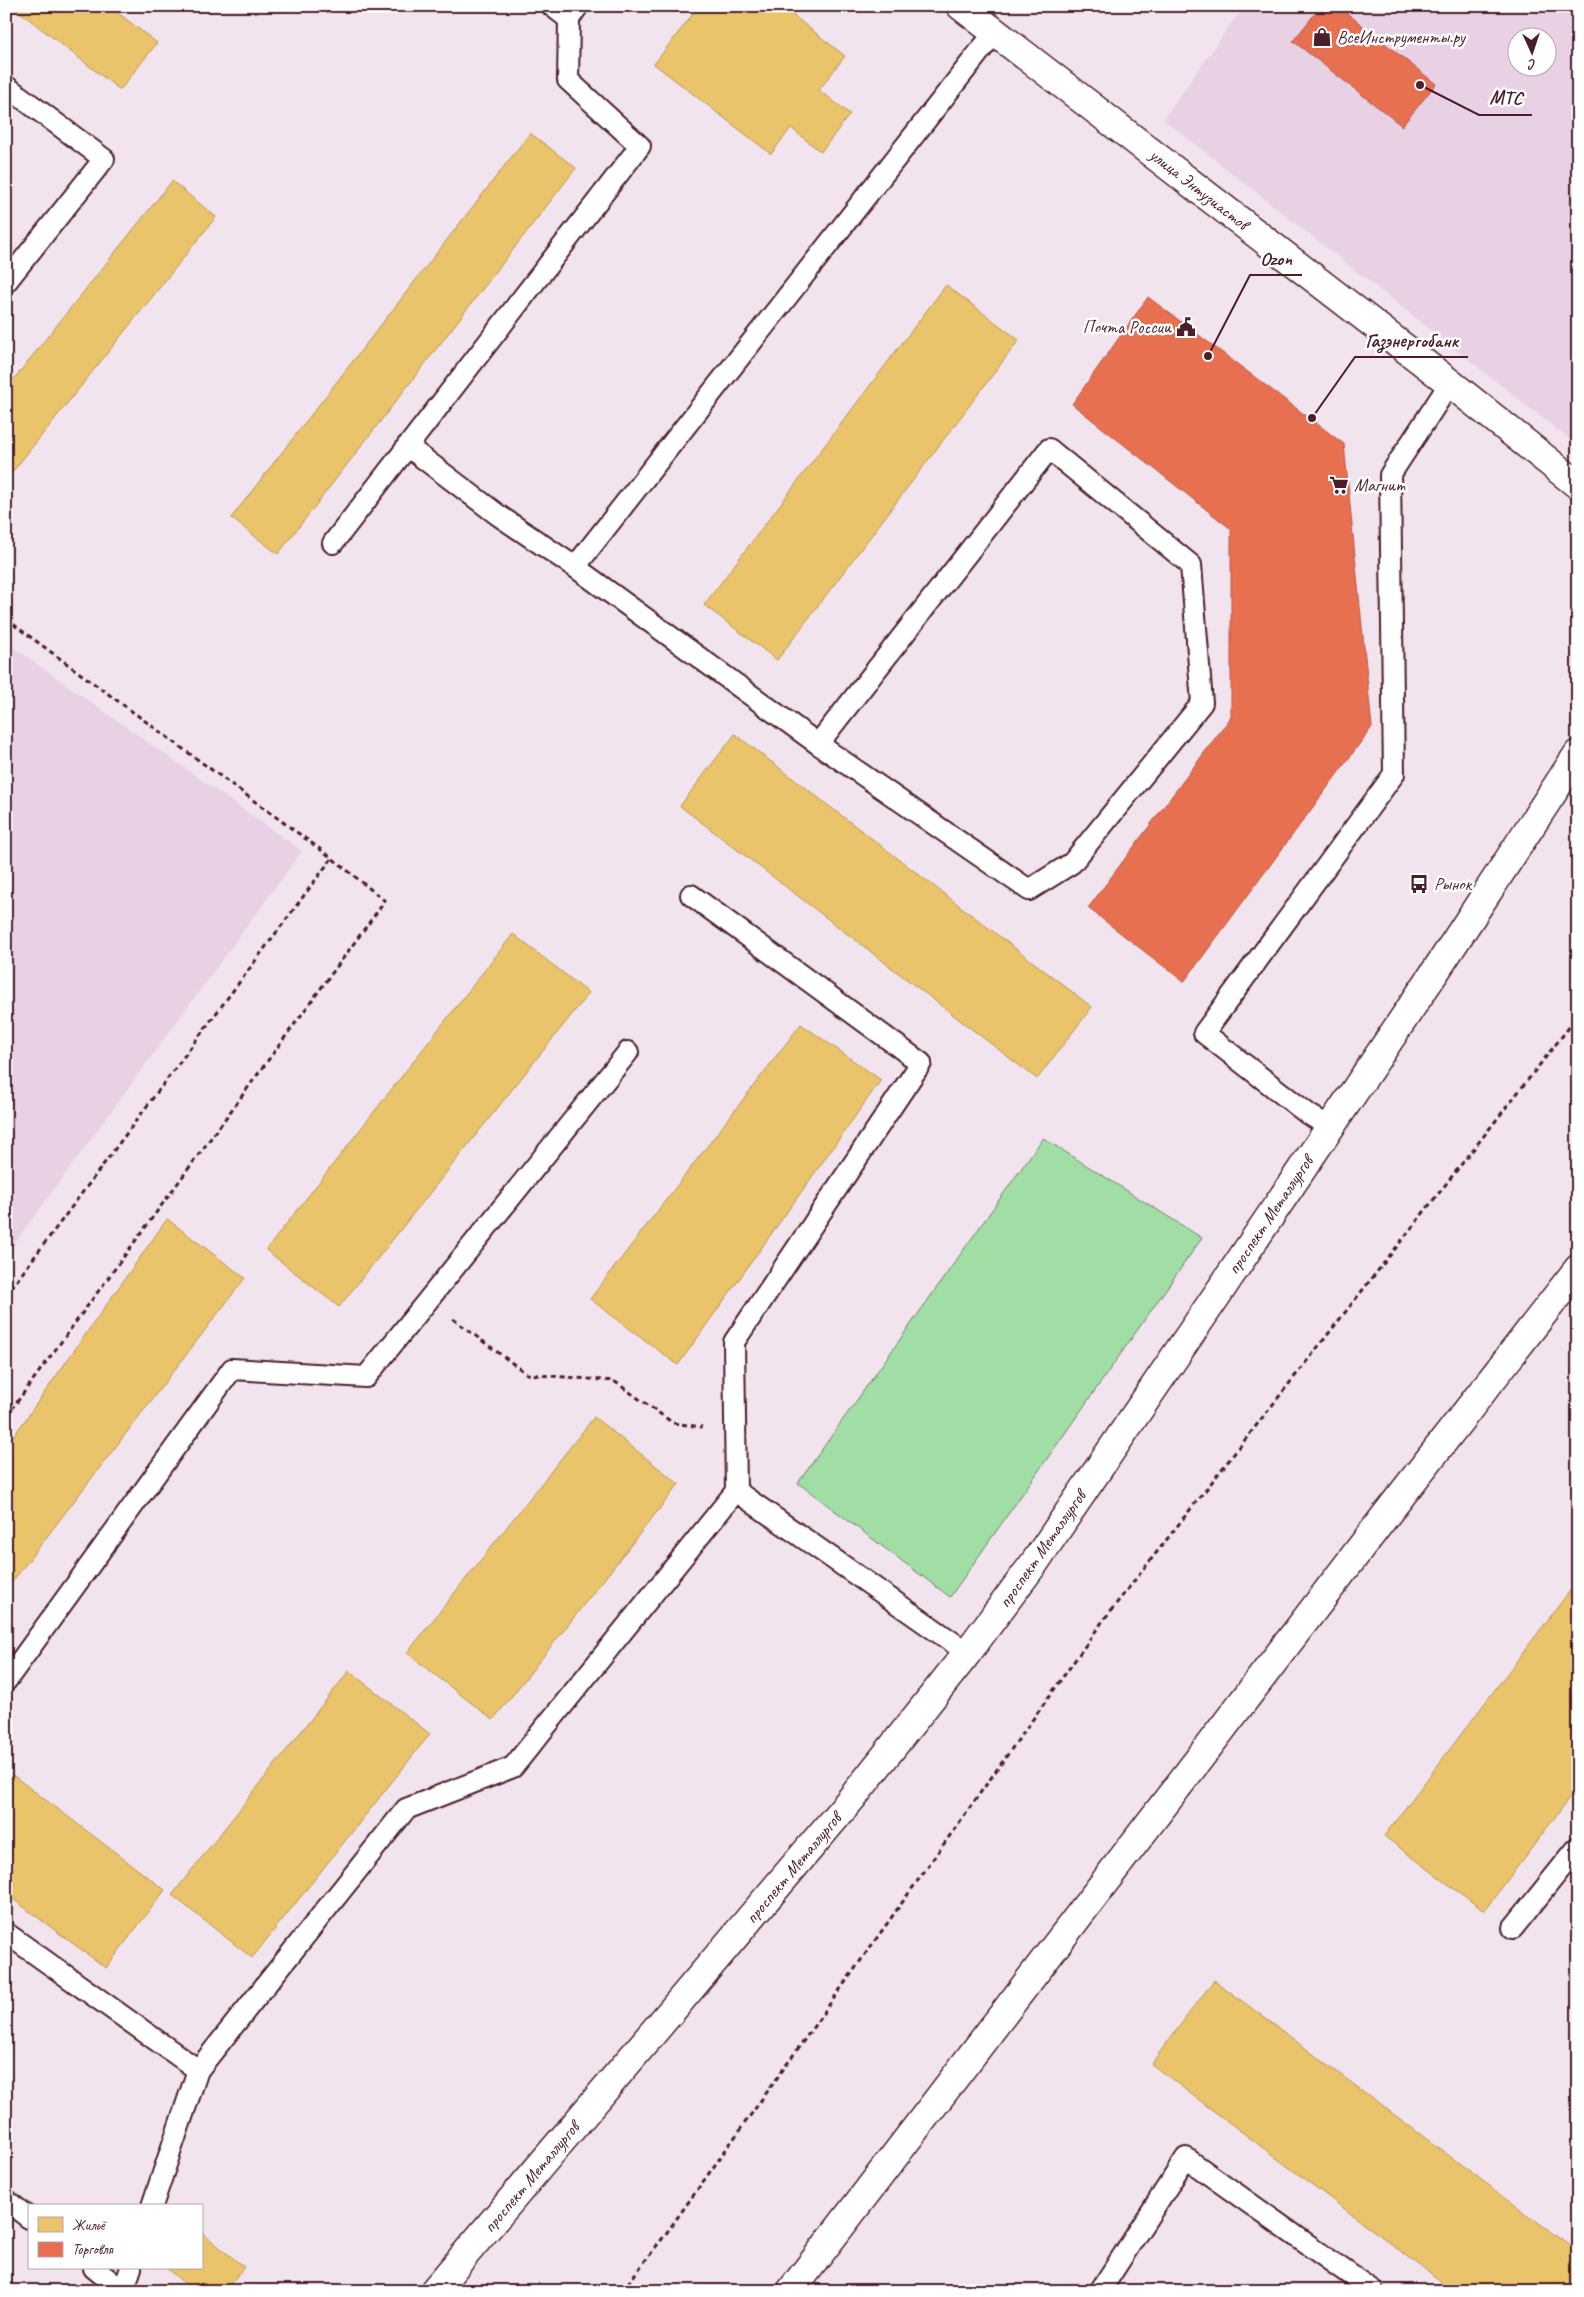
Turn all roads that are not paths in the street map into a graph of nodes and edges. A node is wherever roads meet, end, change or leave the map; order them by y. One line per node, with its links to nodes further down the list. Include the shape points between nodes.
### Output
1 (552, 6): 3 (lane)
2 (961, 6): 4 (street, улица Энтузиастов)
3 (573, 13): 8 (lane, via 568,80 640,146)
4 (995, 32): 7 (street, улица Энтузиастов); 11 (lane)
5 (6, 86): 6 (lane, via 104,159)
6 (6, 282)
7 (1450, 383): 9 (street, улица Энтузиастов); 16 (lane, via 1390,475 1394,774 1204,1033 1308,1114)
8 (407, 446): 10 (lane); 11 (lane, via 498,515)
9 (1578, 485)
10 (333, 543)
11 (575, 567): 12 (lane)
12 (818, 744): 12 (lane, via 1049,449 1191,565 1202,703 1072,863 1029,890)
13 (1578, 754): 16 (street, проспект Металлургов)
14 (691, 895): 18 (lane, via 921,1063 734,1342)
15 (628, 1052): 20 (lane, via 366,1377 232,1369)
16 (1330, 1127): 19 (street, проспект Металлургов, via 1035,1562)
17 (1578, 1269): 32 (street)
18 (736, 1491): 19 (lane); 24 (lane, via 513,1768 406,1809)
19 (968, 1653): 31 (street, проспект Металлургов, via 852,1798)
20 (6, 1681)
21 (1578, 1847): 22 (lane)
22 (1513, 1928)
23 (6, 1933): 24 (lane)
24 (198, 2070): 26 (lane)
25 (6, 2200): 27 (lane)
26 (153, 2204)
27 (28, 2217)
28 (97, 2270): 30 (lane)
29 (130, 2270): 30 (lane)
30 (123, 2291)
31 (434, 2291)
32 (791, 2291)
33 (1100, 2291): 34 (lane, via 1186,2158)
34 (1373, 2291)

